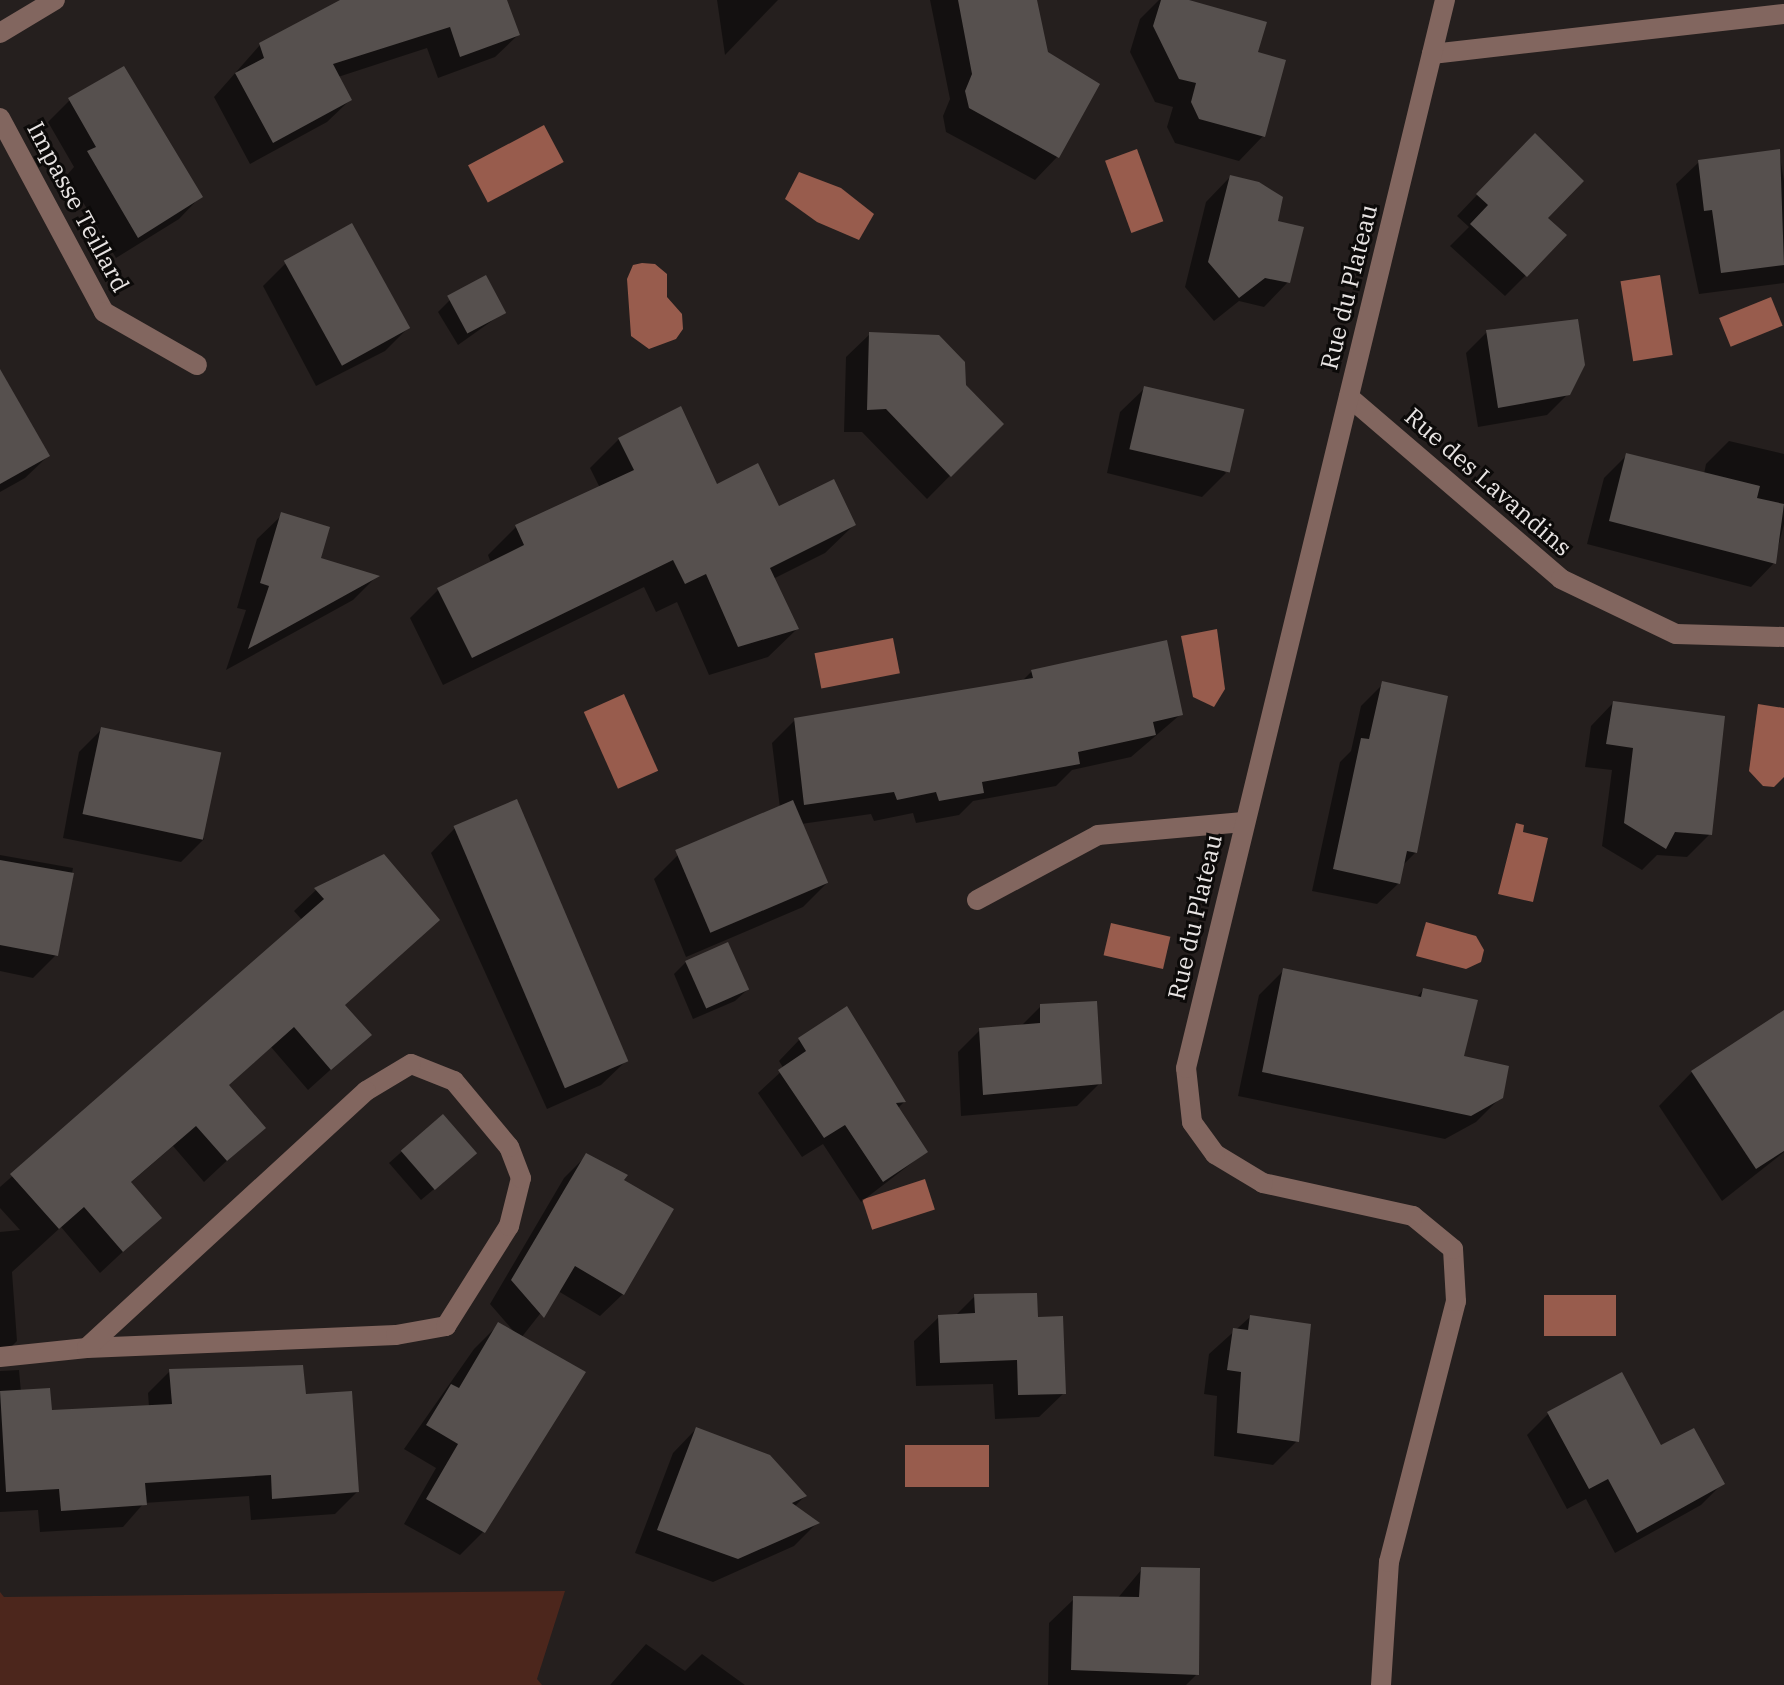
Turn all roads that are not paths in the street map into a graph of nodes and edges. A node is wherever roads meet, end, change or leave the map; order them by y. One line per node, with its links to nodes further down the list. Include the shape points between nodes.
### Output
1 (55, 0): 4 (street)
2 (1445, 0): 5 (street, Rue du Plateau)
3 (1784, 14): 5 (street)
4 (0, 33)
5 (1432, 54): 8 (street, Rue du Plateau)
6 (0, 118): 7 (street, Impasse Teillard, via 104,312)
7 (197, 365)
8 (1349, 397): 9 (street, Rue des Lavandins, via 1561,579 1676,634); 10 (street, Rue du Plateau)
9 (1784, 637)
10 (1243, 822): 11 (street, via 1098,835); 14 (street, Rue du Plateau, via 1186,1068 1192,1122 1215,1154 1263,1183 1413,1216 1453,1249 1456,1301 1389,1562)
11 (977, 900)
12 (87, 1348): 12 (street, via 366,1091 411,1064 454,1081 509,1147 521,1178 509,1226 446,1326 396,1335); 13 (street)
13 (0, 1357)
14 (1381, 1685)

